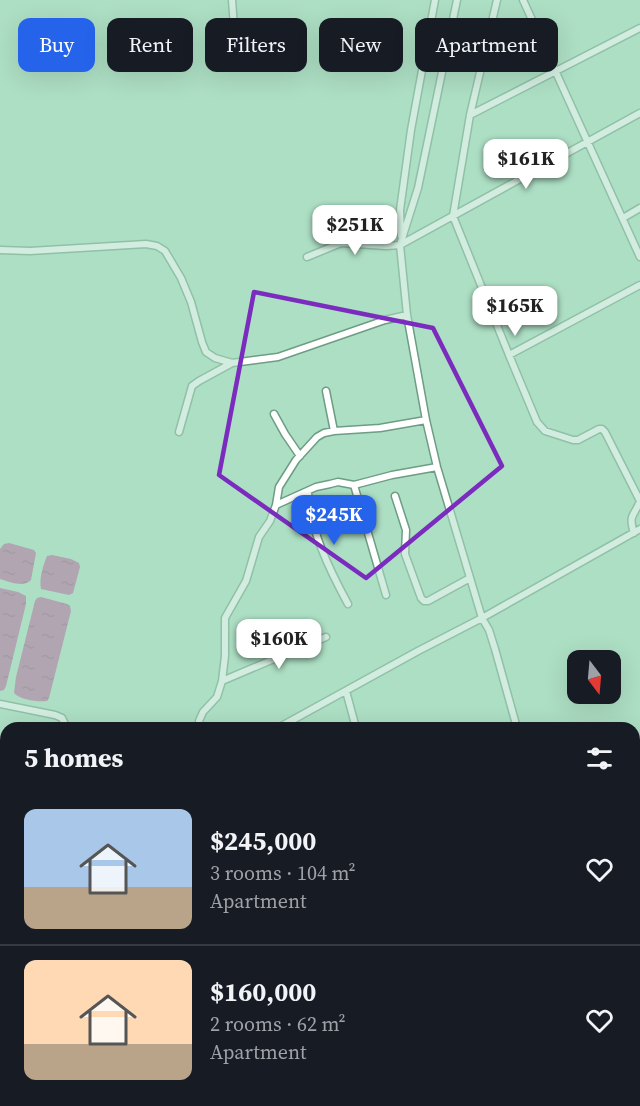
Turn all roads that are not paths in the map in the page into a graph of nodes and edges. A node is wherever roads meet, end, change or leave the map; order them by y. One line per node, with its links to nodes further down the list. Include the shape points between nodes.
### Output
1 (232, 0): 6 (street)
2 (435, 0): 17 (street, via 411,130 400,210)
3 (457, 0): 17 (street, via 418,188)
4 (497, 0): 12 (street)
5 (523, 0): 7 (street)
6 (233, 18)
7 (531, 18)
8 (640, 28): 9 (street)
9 (558, 71)
10 (556, 72): 12 (street); 13 (street)
11 (640, 113): 13 (street)
12 (470, 115): 15 (street)
13 (587, 143): 15 (street); 16 (street)
14 (640, 208): 16 (street)
15 (453, 216): 17 (street); 23 (street)
16 (623, 218): 20 (street)
17 (401, 243): 19 (street, via 340,243); 22 (street)
18 (0, 250): 24 (street, via 157,246 165,251 182,278 206,352)
19 (307, 257)
20 (640, 257)
21 (640, 285): 23 (street)
22 (407, 315): 24 (street, via 278,357); 27 (street)
23 (509, 355): 36 (street, via 537,422 545,431 573,440 599,429 605,432 640,501 630,522)
24 (231, 363): 29 (street, via 192,386)
25 (326, 391): 28 (street)
26 (274, 414): 30 (street)
27 (426, 420): 28 (street); 31 (street)
28 (334, 431): 30 (street, via 317,437)
29 (178, 432)
30 (300, 456): 35 (street, via 279,487)
31 (437, 466): 32 (street); 37 (street)
32 (354, 485): 33 (street, via 338,483); 38 (street)
33 (308, 490): 35 (street); 39 (street, via 308,508 315,530)
34 (395, 496): 37 (street, via 406,530 405,554 424,602)
35 (276, 505): 42 (street, via 259,537 246,581 225,618)
36 (637, 531): 40 (street)
37 (470, 578): 40 (street)
38 (386, 595)
39 (348, 604)
40 (483, 618): 43 (street); 49 (street)
41 (326, 637): 42 (street)
42 (222, 681): 46 (street, via 217,697)
43 (346, 691): 47 (street); 48 (street)
44 (0, 704): 45 (street, via 55,715)
45 (64, 722)
46 (199, 722)
47 (289, 722)
48 (354, 722)
49 (515, 722)

